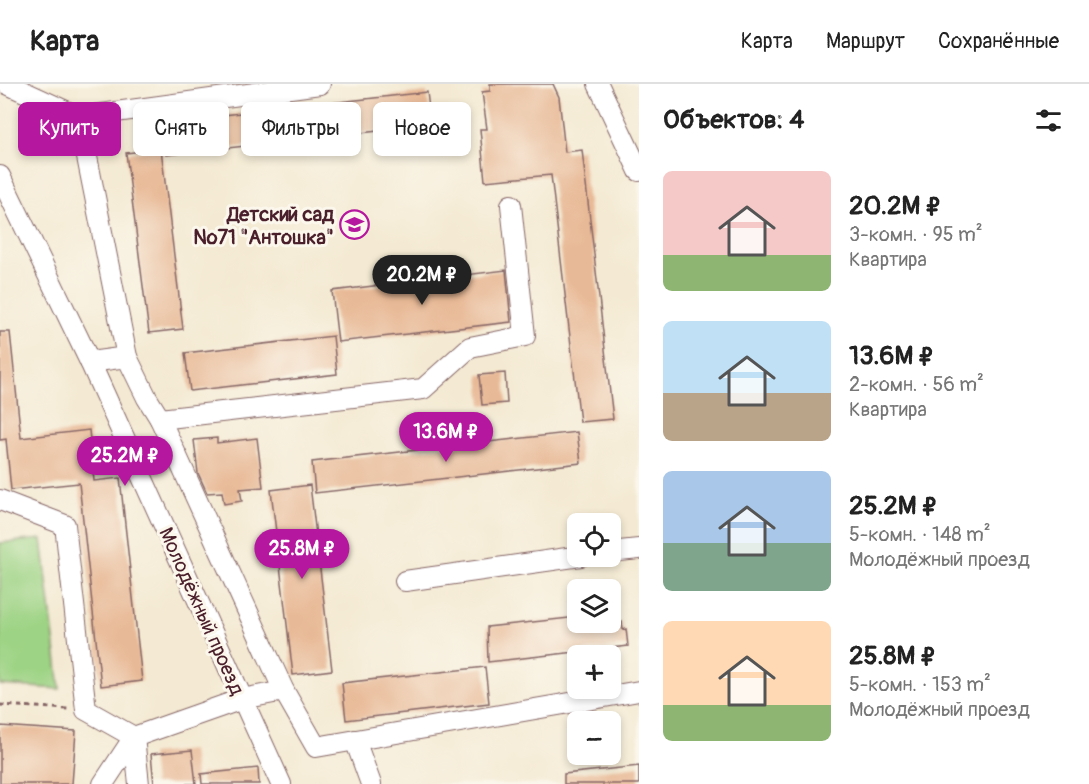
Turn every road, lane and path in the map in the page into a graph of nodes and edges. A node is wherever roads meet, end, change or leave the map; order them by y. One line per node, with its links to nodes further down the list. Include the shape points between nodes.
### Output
1 (7, 84): 4 (street)
2 (320, 84): 5 (street)
3 (598, 84): 7 (street)
4 (47, 102)
5 (121, 111)
6 (88, 156): 10 (street)
7 (639, 171)
8 (0, 176): 11 (street, Молодёжный проезд)
9 (511, 205): 12 (street, via 525,336 470,347 423,389)
10 (127, 357): 11 (street); 12 (street)
11 (90, 362): 20 (street, Молодёжный проезд)
12 (160, 419): 18 (street)
13 (0, 500): 22 (street, via 66,525)
14 (639, 549): 15 (street)
15 (621, 551)
16 (567, 558): 17 (street)
17 (405, 580)
18 (284, 691): 20 (street); 24 (street, via 316,747)
19 (639, 691): 24 (street)
20 (242, 699): 23 (street); 27 (street, Молодёжный проезд)
21 (0, 705): 22 (path)
22 (86, 710): 23 (street)
23 (134, 737): 25 (street); 26 (street)
24 (355, 740): 28 (street)
25 (103, 784)
26 (139, 784)
27 (281, 784)
28 (371, 784)

